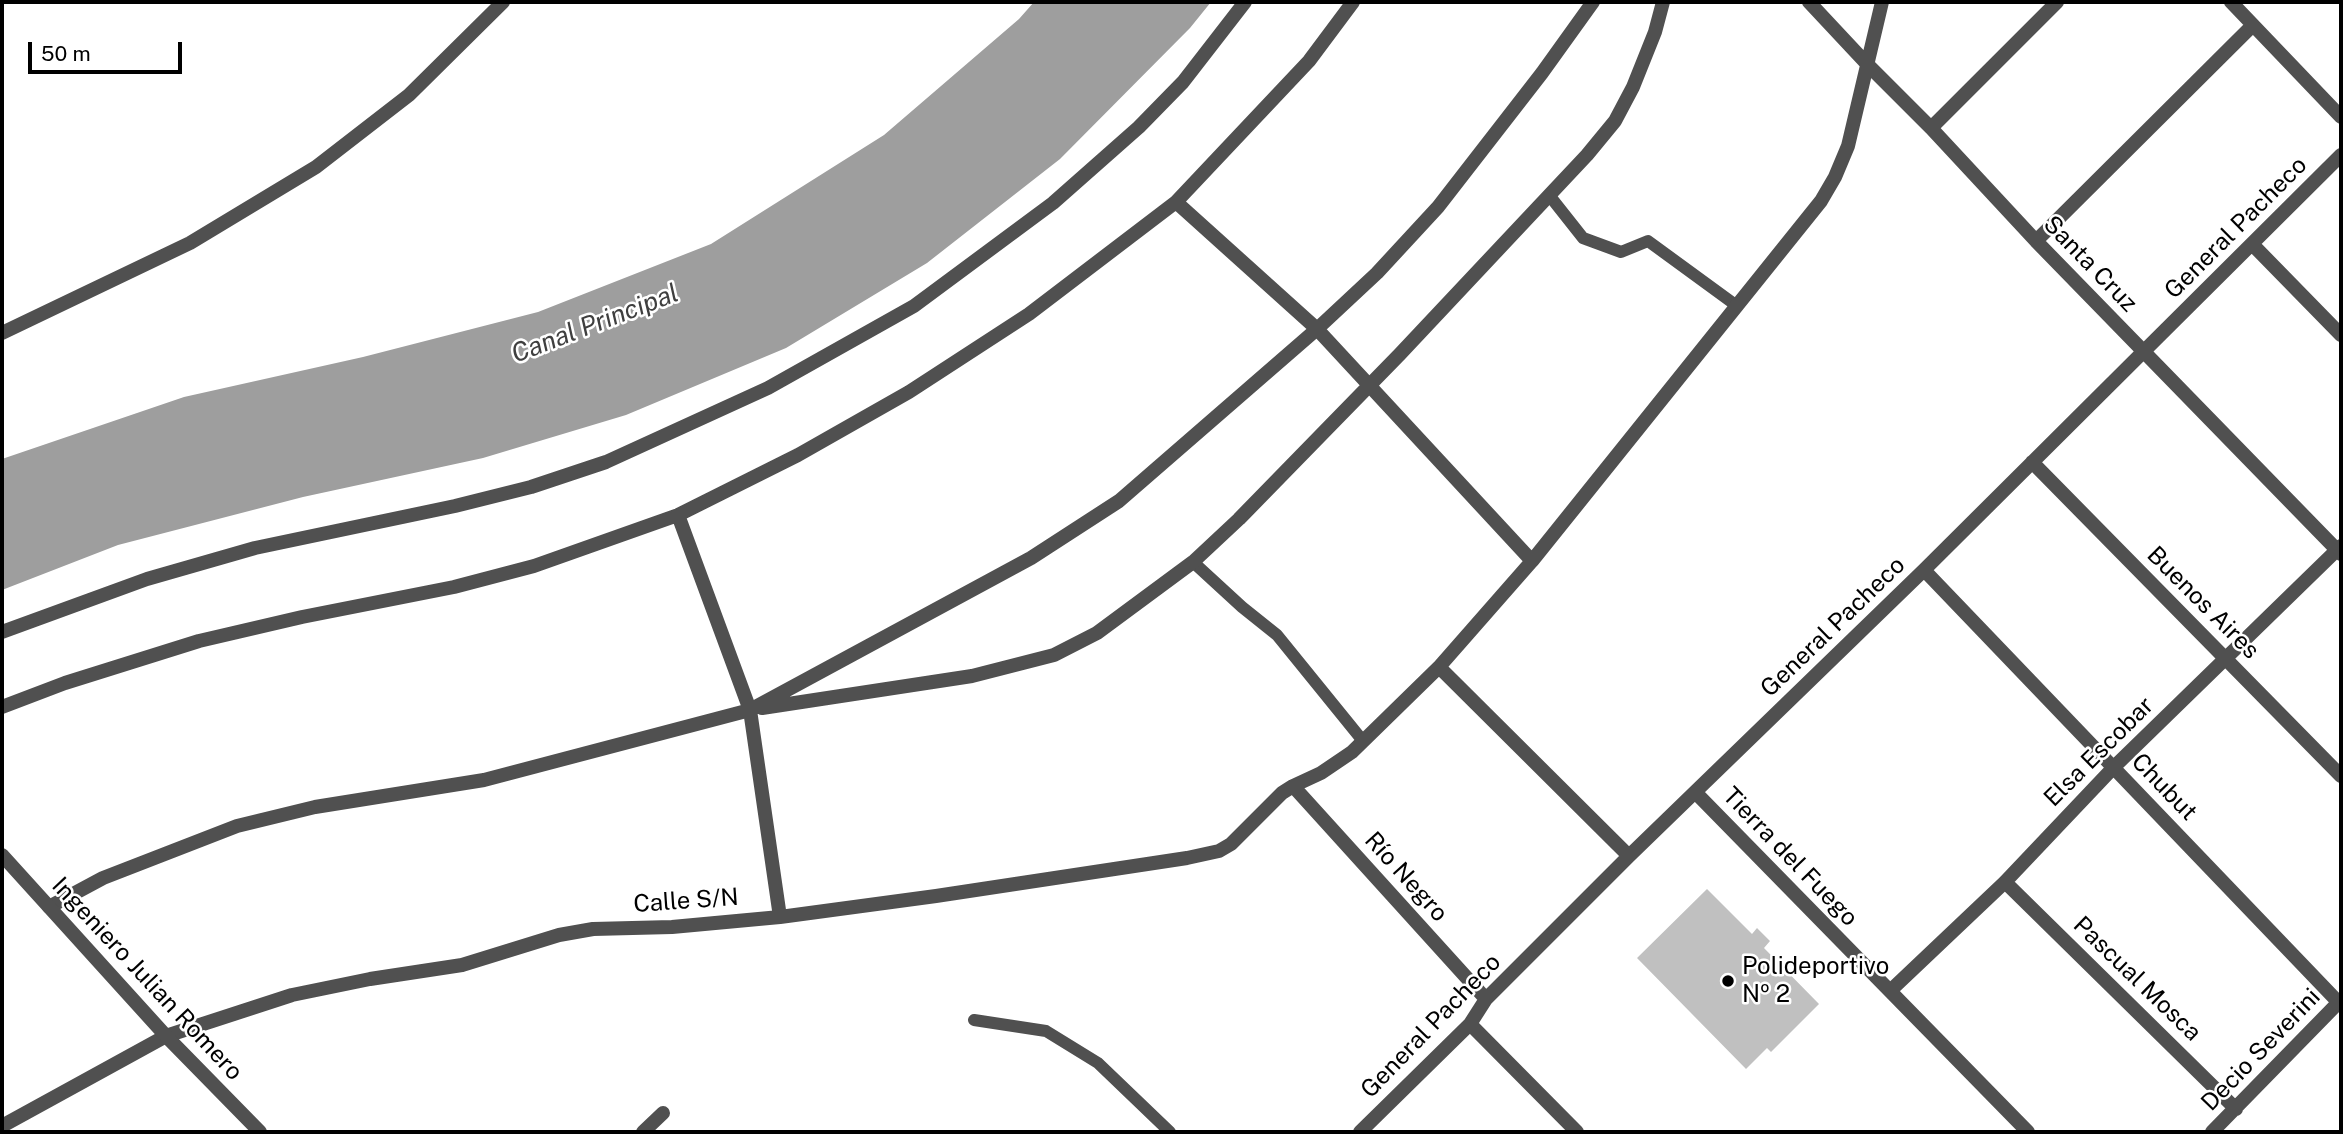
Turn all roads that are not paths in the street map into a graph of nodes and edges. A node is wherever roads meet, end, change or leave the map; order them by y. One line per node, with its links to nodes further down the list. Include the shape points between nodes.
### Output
1 (503, 2): 21 (street, via 409,95 316,167 190,243)
2 (1245, 2): 31 (street, via 1183,82 1053,203 914,306 768,388 606,462 531,487 255,548 147,579)
3 (1353, 2): 16 (street, via 1309,61)
4 (1593, 2): 20 (street, via 1438,207)
5 (1663, 2): 15 (street, via 1633,87 1615,121)
6 (1809, 2): 11 (street, Santa Cruz)
7 (1882, 2): 11 (street)
8 (2057, 2): 13 (street)
9 (2231, 2): 10 (street)
10 (2253, 25): 12 (street); 17 (street)
11 (1867, 64): 13 (street, Santa Cruz); 19 (street, via 1848,146 1835,177)
12 (2341, 117)
13 (1931, 128): 17 (street, Santa Cruz)
14 (2341, 155): 18 (street, General Pacheco)
15 (1549, 195): 19 (lane, via 1583,238 1621,252 1648,241); 24 (street)
16 (1176, 202): 20 (street); 26 (street, via 1028,314 909,392)
17 (2036, 241): 23 (street, Santa Cruz)
18 (2252, 244): 22 (street); 23 (street, General Pacheco)
19 (1737, 306): 28 (street)
20 (1318, 329): 24 (street); 35 (street, via 1119,501 1031,558)
21 (2, 333)
22 (2341, 335)
23 (2143, 352): 25 (street, General Pacheco); 27 (street, Santa Cruz)
24 (1371, 384): 28 (street); 29 (street)
25 (2032, 461): 30 (street, General Pacheco); 32 (street, Buenos Aires)
26 (678, 515): 34 (street, via 534,566 199,641); 35 (street)
27 (2340, 550): 32 (street, Elsa Escobar)
28 (1532, 561): 33 (street)
29 (1194, 562): 35 (street, via 1097,632 1054,655 972,676); 36 (lane, via 1277,635)
30 (1923, 570): 37 (street, Chubut); 40 (street, General Pacheco)
31 (2, 632)
32 (2226, 659): 37 (street, Elsa Escobar); 38 (street, Buenos Aires)
33 (1439, 667): 36 (street); 42 (street)
34 (2, 707)
35 (750, 710): 44 (street, via 484,780 315,807 237,826 103,878); 45 (street)
36 (1363, 741): 39 (street, via 1335,765)
37 (2113, 767): 43 (street, Elsa Escobar); 48 (street, Chubut)
38 (2341, 776)
39 (1293, 786): 45 (street, Calle S/N, via 1219,852); 47 (street, Río Negro)
40 (1696, 793): 42 (street, General Pacheco); 46 (street, Tierra del Fuego)
41 (2, 855): 44 (street, Ingeniero Julian Romero)
42 (1629, 856): 47 (street, General Pacheco)
43 (2005, 882): 46 (street, Elsa Escobar); 52 (street, Pascual Mosca)
44 (49, 907): 51 (street, Ingeniero Julian Romero)
45 (780, 917): 51 (street, Calle S/N, via 559,935 462,965 292,995)
46 (1890, 992): 60 (street, Tierra del Fuego)
47 (1486, 999): 50 (street, General Pacheco)
48 (2341, 1003): 52 (street, Decio Severini)
49 (974, 1020): 58 (lane, via 1046,1031 1098,1063)
50 (1470, 1024): 55 (street); 59 (street, General Pacheco)
51 (166, 1036): 54 (street, Calle S/N); 56 (street, Ingeniero Julian Romero)
52 (2236, 1109): 61 (street, Decio Severini)
53 (663, 1113): 57 (street)
54 (2, 1126)
55 (1574, 1131)
56 (260, 1132)
57 (643, 1132)
58 (1170, 1132)
59 (1360, 1132)
60 (2028, 1132)
61 (2212, 1132)

